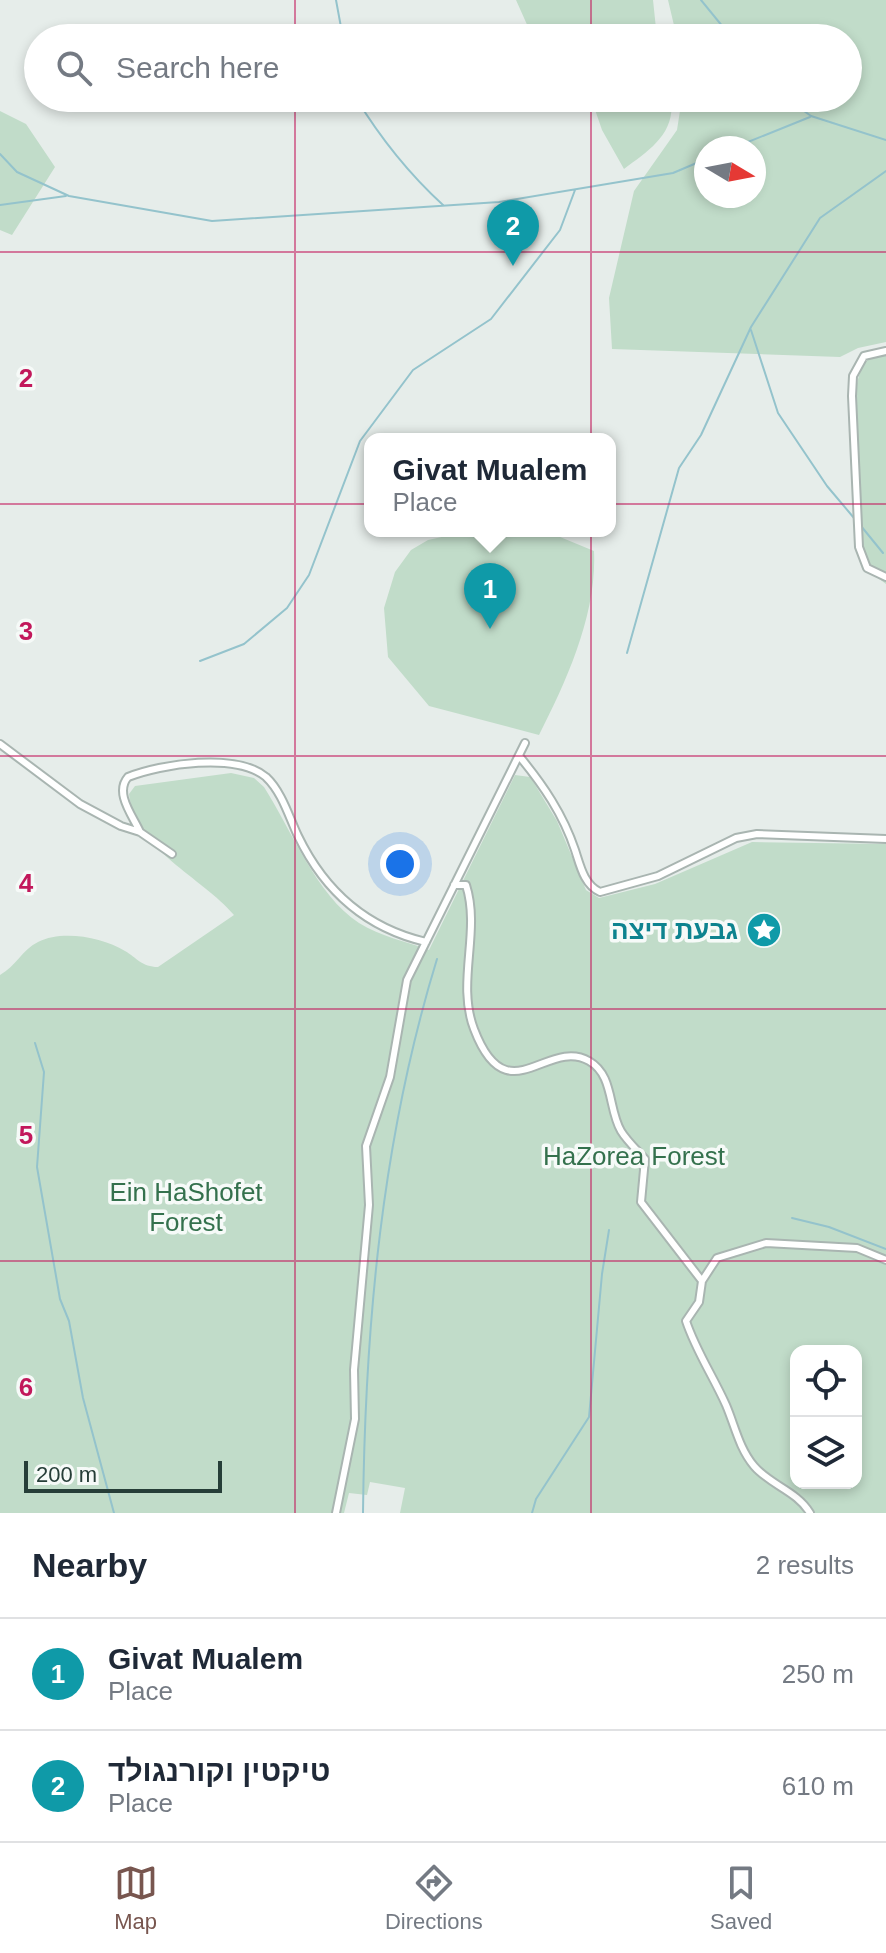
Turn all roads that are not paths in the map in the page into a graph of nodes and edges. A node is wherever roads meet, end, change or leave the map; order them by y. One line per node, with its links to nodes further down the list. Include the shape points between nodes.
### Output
1 (886, 351): 2 (street, via 864,356 853,376 852,396 859,547 867,568)
2 (886, 577)
3 (525, 743): 5 (street)
4 (0, 744): 6 (street, via 80,804)
5 (520, 757): 7 (street, via 553,802 590,886 600,892 658,876 736,838 757,834); 9 (street)
6 (140, 832): 8 (street); 10 (street, via 122,795 128,777 202,763 255,771 277,791 308,857 358,916)
7 (886, 839)
8 (172, 854)
9 (454, 885): 10 (street); 12 (street, via 466,885 473,907 466,999 488,1060 507,1071 568,1057 588,1060 597,1069 622,1133 645,1159 641,1202)
10 (426, 942): 13 (street, via 407,980 390,1077 366,1146 369,1205 354,1370 355,1419)
11 (886, 1260): 12 (street, via 857,1248 766,1243 717,1258)
12 (702, 1281): 14 (street, via 699,1302 686,1321 738,1440 753,1466)
13 (336, 1513)
14 (810, 1513)

